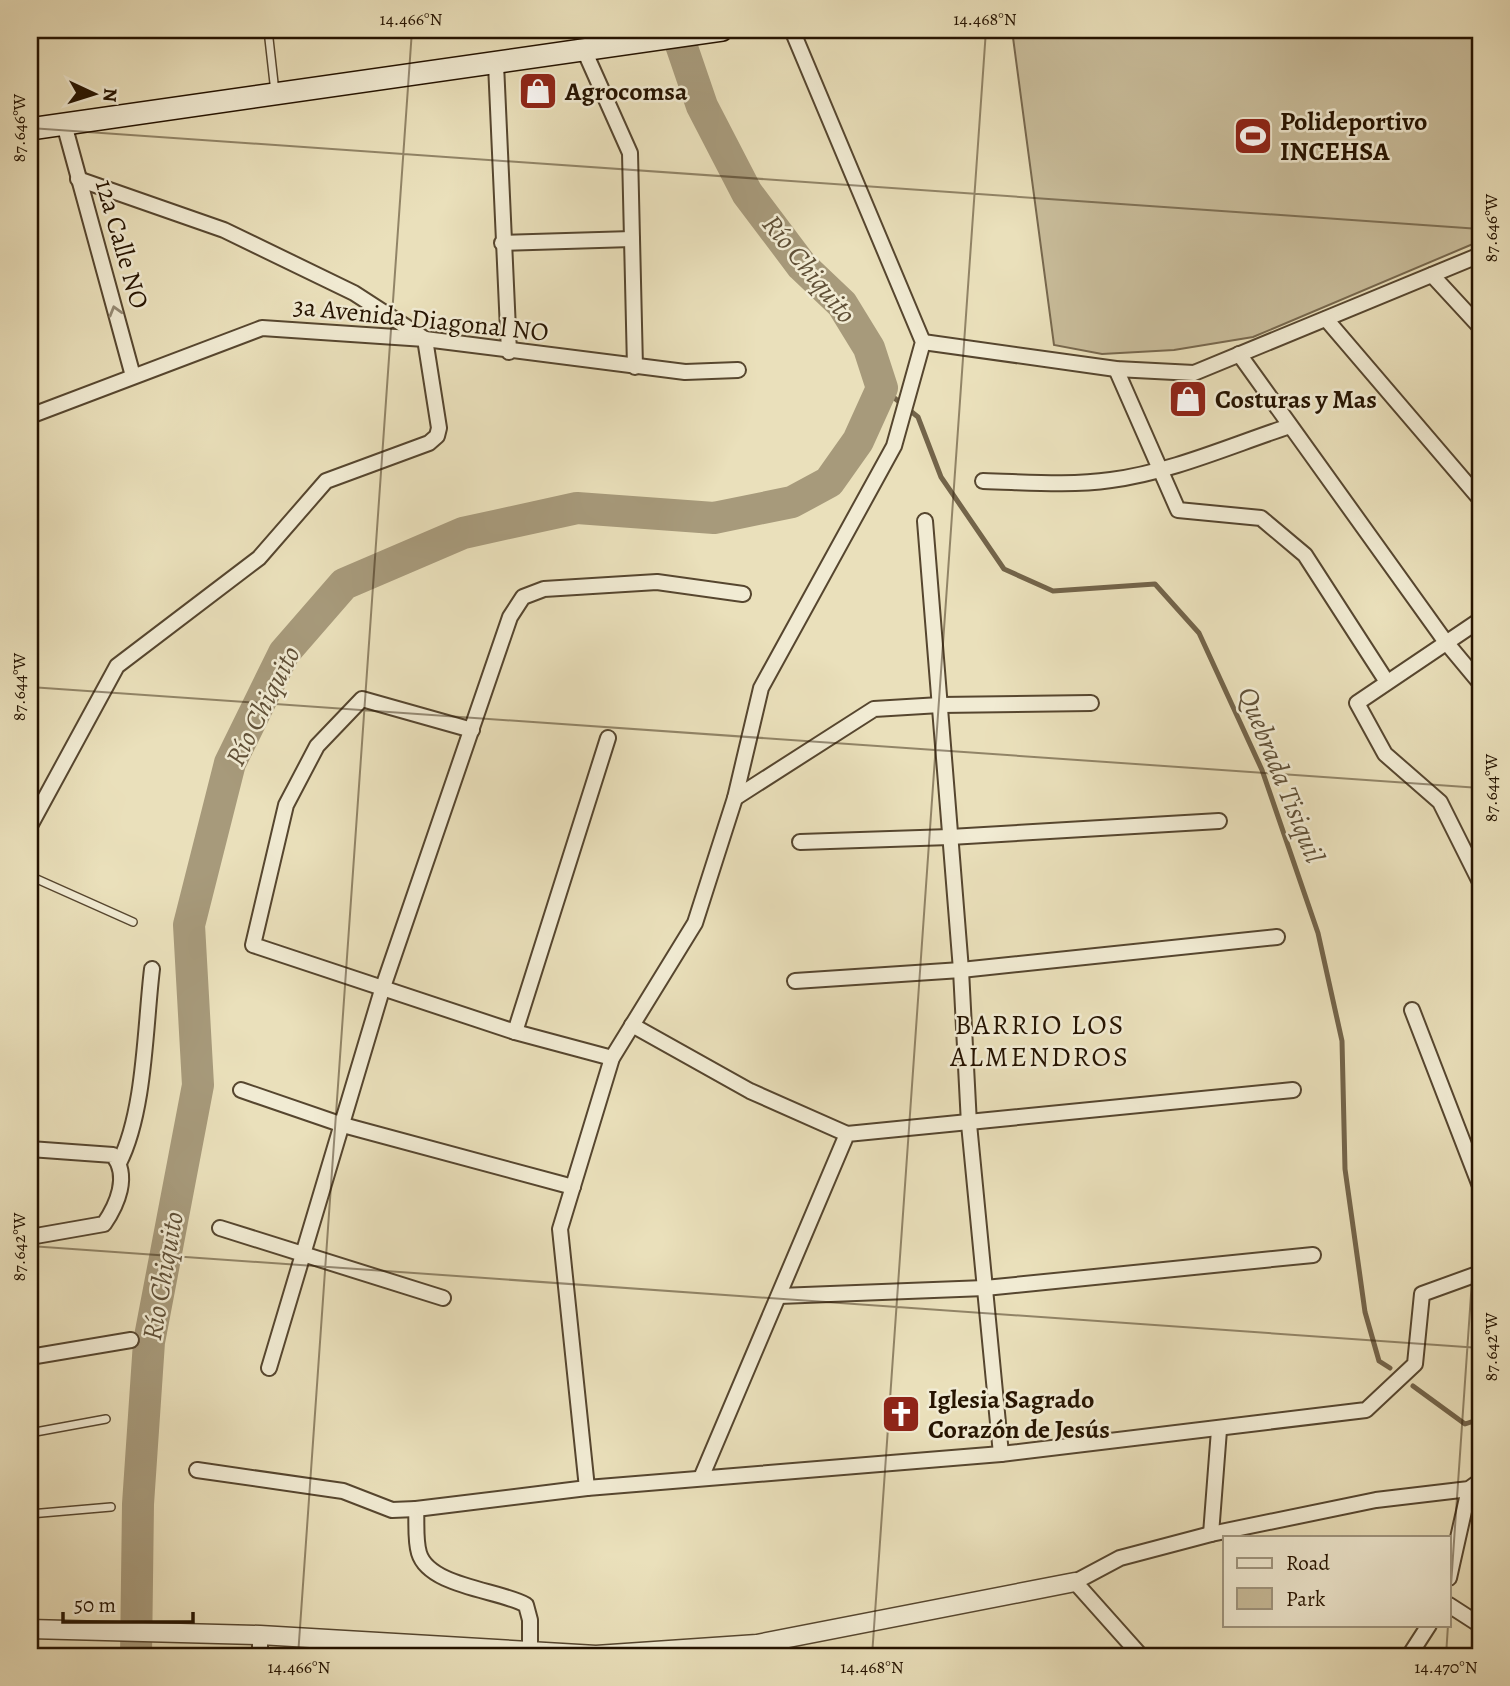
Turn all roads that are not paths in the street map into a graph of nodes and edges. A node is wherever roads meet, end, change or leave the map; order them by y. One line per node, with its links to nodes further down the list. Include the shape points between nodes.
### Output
1 (268, 30): 6 (lane)
2 (722, 30): 4 (main road)
3 (792, 30): 17 (street)
4 (590, 49): 5 (main road); 10 (street, via 630,153)
5 (496, 64): 6 (main road); 11 (street)
6 (276, 94): 7 (main road)
7 (64, 124): 8 (main road); 9 (street, 12a Calle NO)
8 (30, 129)
9 (78, 178): 16 (street, via 224,230 355,293); 23 (street, 12a Calle NO, one-way to 9)
10 (632, 239): 11 (street); 20 (street)
11 (502, 243): 18 (street)
12 (1480, 255): 13 (street)
13 (1432, 275): 14 (street); 15 (street)
14 (1326, 319): 19 (street); 28 (street)
15 (1480, 327)
16 (425, 339): 18 (street, 3a Avenida Diagonal NO); 23 (street, 3a Avenida Diagonal NO, via 262,328); 41 (street, via 438,436 326,481 259,558 117,666)
17 (923, 342): 21 (street); 39 (street, via 894,446 761,688)
18 (509, 352): 20 (street, 3a Avenida Diagonal NO)
19 (1239, 355): 21 (street, via 1194,373); 25 (street)
20 (635, 367): 22 (street, 3a Avenida Diagonal NO, via 685,372)
21 (1116, 369): 26 (street)
22 (738, 370)
23 (133, 376): 24 (street, 3a Avenida Diagonal NO)
24 (30, 416)
25 (1290, 426): 26 (street); 32 (street)
26 (1160, 468): 27 (street, via 1112,480); 33 (street, via 1178,510 1261,518 1305,555)
27 (983, 481)
28 (1480, 499)
29 (925, 521): 36 (street)
30 (743, 594): 37 (street, via 657,582 544,589 523,597 510,617)
31 (1480, 620): 32 (street)
32 (1445, 642): 33 (street); 34 (street)
33 (1387, 682): 44 (street, via 1357,703 1385,754 1440,802)
34 (1480, 683)
35 (1091, 703): 36 (street)
36 (940, 705): 39 (street, via 874,709); 42 (street)
37 (472, 730): 51 (street); 51 (street, via 362,699 317,746 286,805 253,946)
38 (608, 738): 54 (street)
39 (735, 798): 53 (street, via 695,923)
40 (1219, 821): 42 (street)
41 (30, 826)
42 (950, 837): 43 (street); 49 (street)
43 (800, 842)
44 (1479, 875)
45 (30, 876): 46 (lane)
46 (133, 922)
47 (1277, 937): 49 (street)
48 (152, 969): 63 (street, via 135,1118)
49 (961, 970): 50 (street); 58 (street)
50 (795, 981)
51 (382, 990): 54 (street); 59 (street)
52 (1412, 1010): 62 (street)
53 (632, 1025): 55 (street); 60 (street, via 750,1091)
54 (515, 1032): 55 (street)
55 (612, 1058): 65 (street)
56 (241, 1090): 59 (street)
57 (1293, 1090): 58 (street)
58 (969, 1124): 60 (street); 71 (street)
59 (343, 1125): 65 (street); 68 (street)
60 (847, 1134): 72 (street)
61 (30, 1149): 63 (street, via 101,1152 113,1155)
62 (1474, 1152): 64 (street)
63 (119, 1163): 67 (street, via 117,1205 104,1224)
64 (1480, 1186)
65 (573, 1187): 84 (street, via 560,1229)
66 (220, 1228): 68 (street)
67 (30, 1237)
68 (301, 1254): 73 (street); 76 (street)
69 (1313, 1255): 71 (street)
70 (1480, 1273): 78 (street, via 1422,1294 1415,1364 1366,1410)
71 (985, 1288): 72 (street); 80 (street)
72 (779, 1296): 82 (street)
73 (443, 1298)
74 (131, 1340): 75 (street)
75 (30, 1357)
76 (269, 1368)
77 (106, 1419): 79 (lane)
78 (1219, 1430): 80 (street); 88 (street)
79 (30, 1433)
80 (1001, 1454): 82 (street)
81 (197, 1470): 86 (street, via 343,1491 392,1510)
82 (701, 1478): 84 (street)
83 (1475, 1485): 88 (street); 89 (street)
84 (587, 1488): 86 (street)
85 (111, 1507): 87 (lane)
86 (416, 1509): 96 (street, via 419,1555 434,1570 474,1590 526,1605)
87 (30, 1514)
88 (1211, 1534): 90 (street, via 1119,1558)
89 (1450, 1574)
90 (1075, 1582): 97 (street); 100 (street)
91 (1450, 1606): 92 (street)
92 (1480, 1625)
93 (1428, 1626): 101 (street)
94 (33, 1630): 95 (street)
95 (260, 1635): 96 (street); 98 (street)
96 (530, 1650): 99 (street)
97 (755, 1650): 99 (street)
98 (260, 1656)
99 (596, 1656)
100 (1141, 1656)
101 (1409, 1656)

